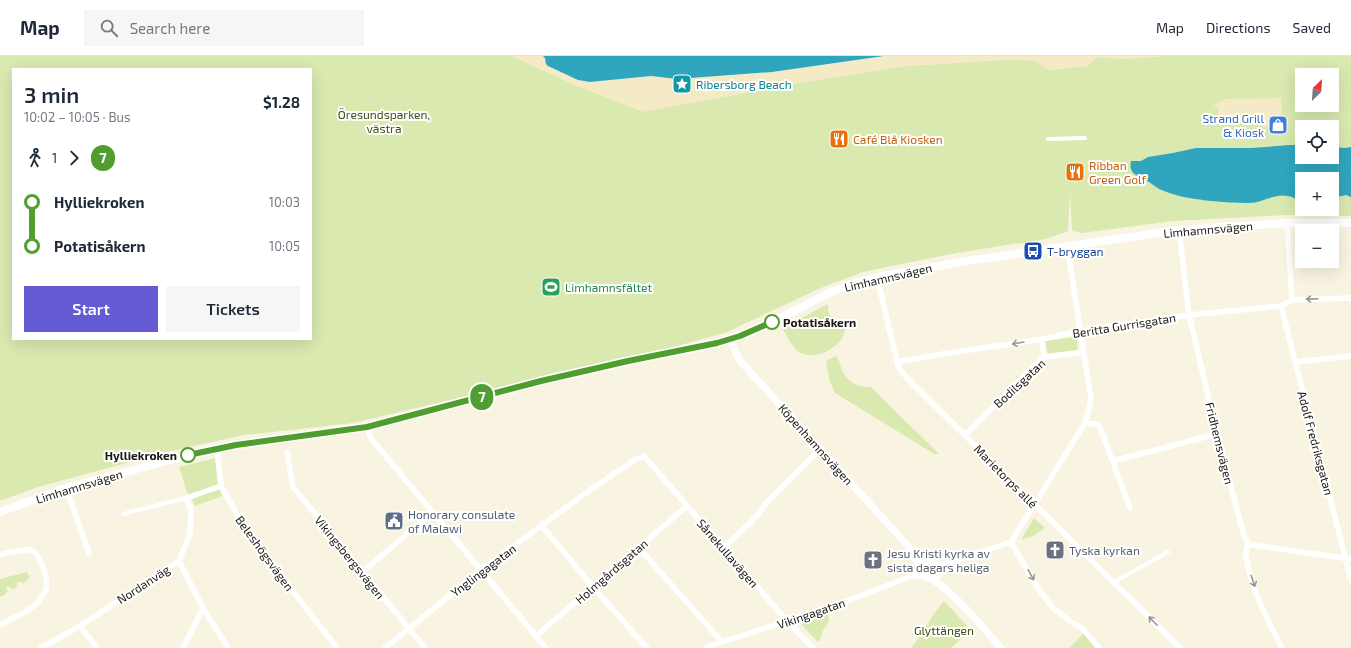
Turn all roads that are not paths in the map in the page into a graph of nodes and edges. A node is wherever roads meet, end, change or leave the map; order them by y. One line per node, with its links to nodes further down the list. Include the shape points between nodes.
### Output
1 (1086, 138): 2 (street)
2 (1048, 139)
3 (1351, 222): 4 (main road, Limhamnsvägen)
4 (1287, 223): 5 (main road, Limhamnsvägen); 9 (street)
5 (1179, 230): 6 (main road, Limhamnsvägen); 11 (street, Fridhemsvägen)
6 (1067, 246): 7 (main road, Limhamnsvägen); 12 (street)
7 (877, 277): 13 (main road, Limhamnsvägen, via 829,293 760,328); 18 (street, Marietorps allé)
8 (1351, 298): 9 (street, Beritta Gurrisgatan, one-way to 9)
9 (1292, 300): 10 (street, Beritta Gurrisgatan)
10 (1281, 306): 11 (street, Beritta Gurrisgatan); 19 (street, Adolf Fredriksgatan)
11 (1189, 315): 12 (street, Beritta Gurrisgatan); 22 (street, Fridhemsvägen)
12 (1081, 331): 14 (street, Beritta Gurrisgatan); 15 (street)
13 (731, 338): 21 (main road, Limhamnsvägen, via 541,381); 25 (street, Köpenhamnsvägen, via 742,363)
14 (1042, 339): 17 (street); 18 (street, Beritta Gurrisgatan, one-way to 18)
15 (1084, 352): 17 (street, Bodilsgatan); 20 (street, via 1091,398)
16 (1351, 356): 19 (street)
17 (1044, 357): 23 (street, Bodilsgatan)
18 (897, 362): 23 (street, Marietorps allé, via 907,378)
19 (1295, 362): 49 (street, Adolf Fredriksgatan)
20 (1085, 423): 30 (street, via 1097,424 1100,427); 34 (street)
21 (367, 427): 24 (main road, Limhamnsvägen); 38 (street, via 370,437)
22 (1217, 434): 30 (street); 42 (street, Fridhemsvägen)
23 (965, 435): 34 (street, Marietorps allé)
24 (217, 448): 31 (street, Beleshögsvägen); 32 (main road, Limhamnsvägen)
25 (820, 449): 43 (street, Köpenhamnsvägen); 44 (street)
26 (287, 452): 29 (street, Vikingsbergsvägen)
27 (644, 456): 35 (street, Sånekullavägen); 40 (street, Ynglingagatan, via 583,495)
28 (296, 460): 29 (street)
29 (289, 461): 54 (street, Vikingsbergsvägen, via 293,487)
30 (1113, 461): 36 (street)
31 (221, 486): 33 (street); 72 (street, Beleshögsvägen, via 247,532)
32 (66, 488): 37 (main road, Limhamnsvägen); 47 (street)
33 (186, 498): 39 (street); 50 (street, Nordanväg, via 191,510 190,534)
34 (1034, 504): 41 (street); 58 (street, Marietorps allé)
35 (687, 506): 44 (street, Sånekullavägen); 45 (street, Holmgårdsgatan)
36 (1130, 508)
37 (0, 512)
38 (432, 513): 53 (street); 54 (street)
39 (123, 514)
40 (542, 526): 53 (street, Ynglingagatan); 59 (street)
41 (1012, 542): 51 (street); 80 (street, one-way to 80, via 1039,590 1053,608 1083,630)
42 (1248, 543): 49 (street); 82 (street, Fridhemsvägen, one-way to 82, via 1246,558 1252,580)
43 (908, 546): 52 (street, Köpenhamnsvägen); 56 (street, Köpenhamnsvägen)
44 (724, 547): 62 (street, Sånekullavägen)
45 (639, 548): 59 (street, Holmgårdsgatan); 67 (street)
46 (1168, 552): 58 (street)
47 (89, 553)
48 (0, 555): 63 (street, via 32,550 38,556 47,582 46,590 28,611)
49 (1348, 559): 57 (street, Adolf Fredriksgatan)
50 (179, 561): 61 (street); 64 (street, Nordanväg)
51 (953, 562): 52 (street); 55 (street)
52 (932, 564): 55 (street, via 938,568); 56 (street, via 925,565)
53 (481, 570): 65 (street, Ynglingagatan); 66 (street)
54 (362, 572): 65 (street, Vikingsbergsvägen)
55 (938, 573): 56 (street, via 935,577); 60 (street, Köpenhamnsvägen)
56 (926, 574): 60 (street, Köpenhamnsvägen); 62 (street, Vikingagatan, via 915,575)
57 (1351, 580)
58 (1114, 582): 81 (street, Marietorps allé, one-way to 58)
59 (593, 587): 66 (street, Holmgårdsgatan); 76 (street)
60 (950, 592): 79 (street, Köpenhamnsvägen)
61 (203, 608): 70 (street); 71 (street)
62 (788, 621): 67 (street, Vikingagatan); 78 (street, Sånekullavägen)
63 (0, 625)
64 (80, 626): 68 (street, Nordanväg); 69 (street)
65 (409, 629): 73 (street, Ynglingagatan); 74 (street, Vikingsbergsvägen)
66 (536, 636): 75 (street)
67 (722, 642): 77 (street, Vikingagatan)
68 (41, 648)
69 (97, 648)
70 (183, 648)
71 (228, 648)
72 (337, 648)
73 (385, 648)
74 (425, 648)
75 (546, 648)
76 (647, 648)
77 (706, 648)
78 (813, 648)
79 (1001, 648)
80 (1099, 648)
81 (1180, 648)
82 (1282, 648)

